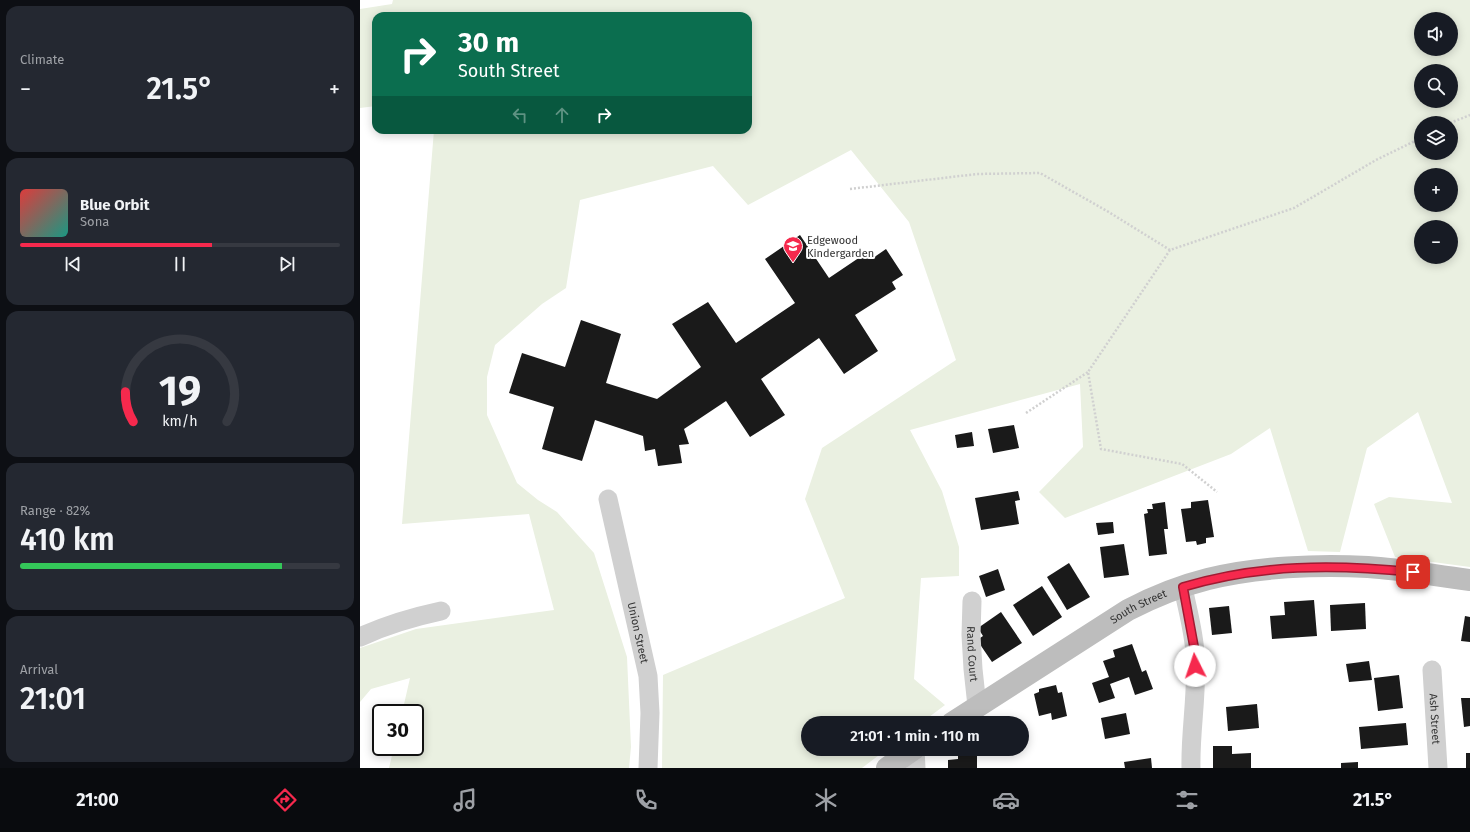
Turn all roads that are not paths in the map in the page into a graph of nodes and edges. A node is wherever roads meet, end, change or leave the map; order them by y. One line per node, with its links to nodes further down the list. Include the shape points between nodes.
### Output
1 (608, 499): 12 (street, Union Street, via 648,676)
2 (1470, 580): 3 (street, South Street, via 1368,568 1327,566 1234,574)
3 (1183, 587): 8 (street, South Street, via 1128,610); 15 (street, via 1195,652)
4 (972, 601): 8 (street, Rand Court, via 971,635)
5 (441, 611): 6 (street, via 378,629)
6 (360, 637)
7 (1432, 670): 16 (street, Ash Street)
8 (977, 706): 9 (street, South Street)
9 (962, 716)
10 (904, 756): 13 (street)
11 (915, 756): 14 (street)
12 (648, 768)
13 (887, 768)
14 (916, 768)
15 (1191, 768)
16 (1438, 768)

